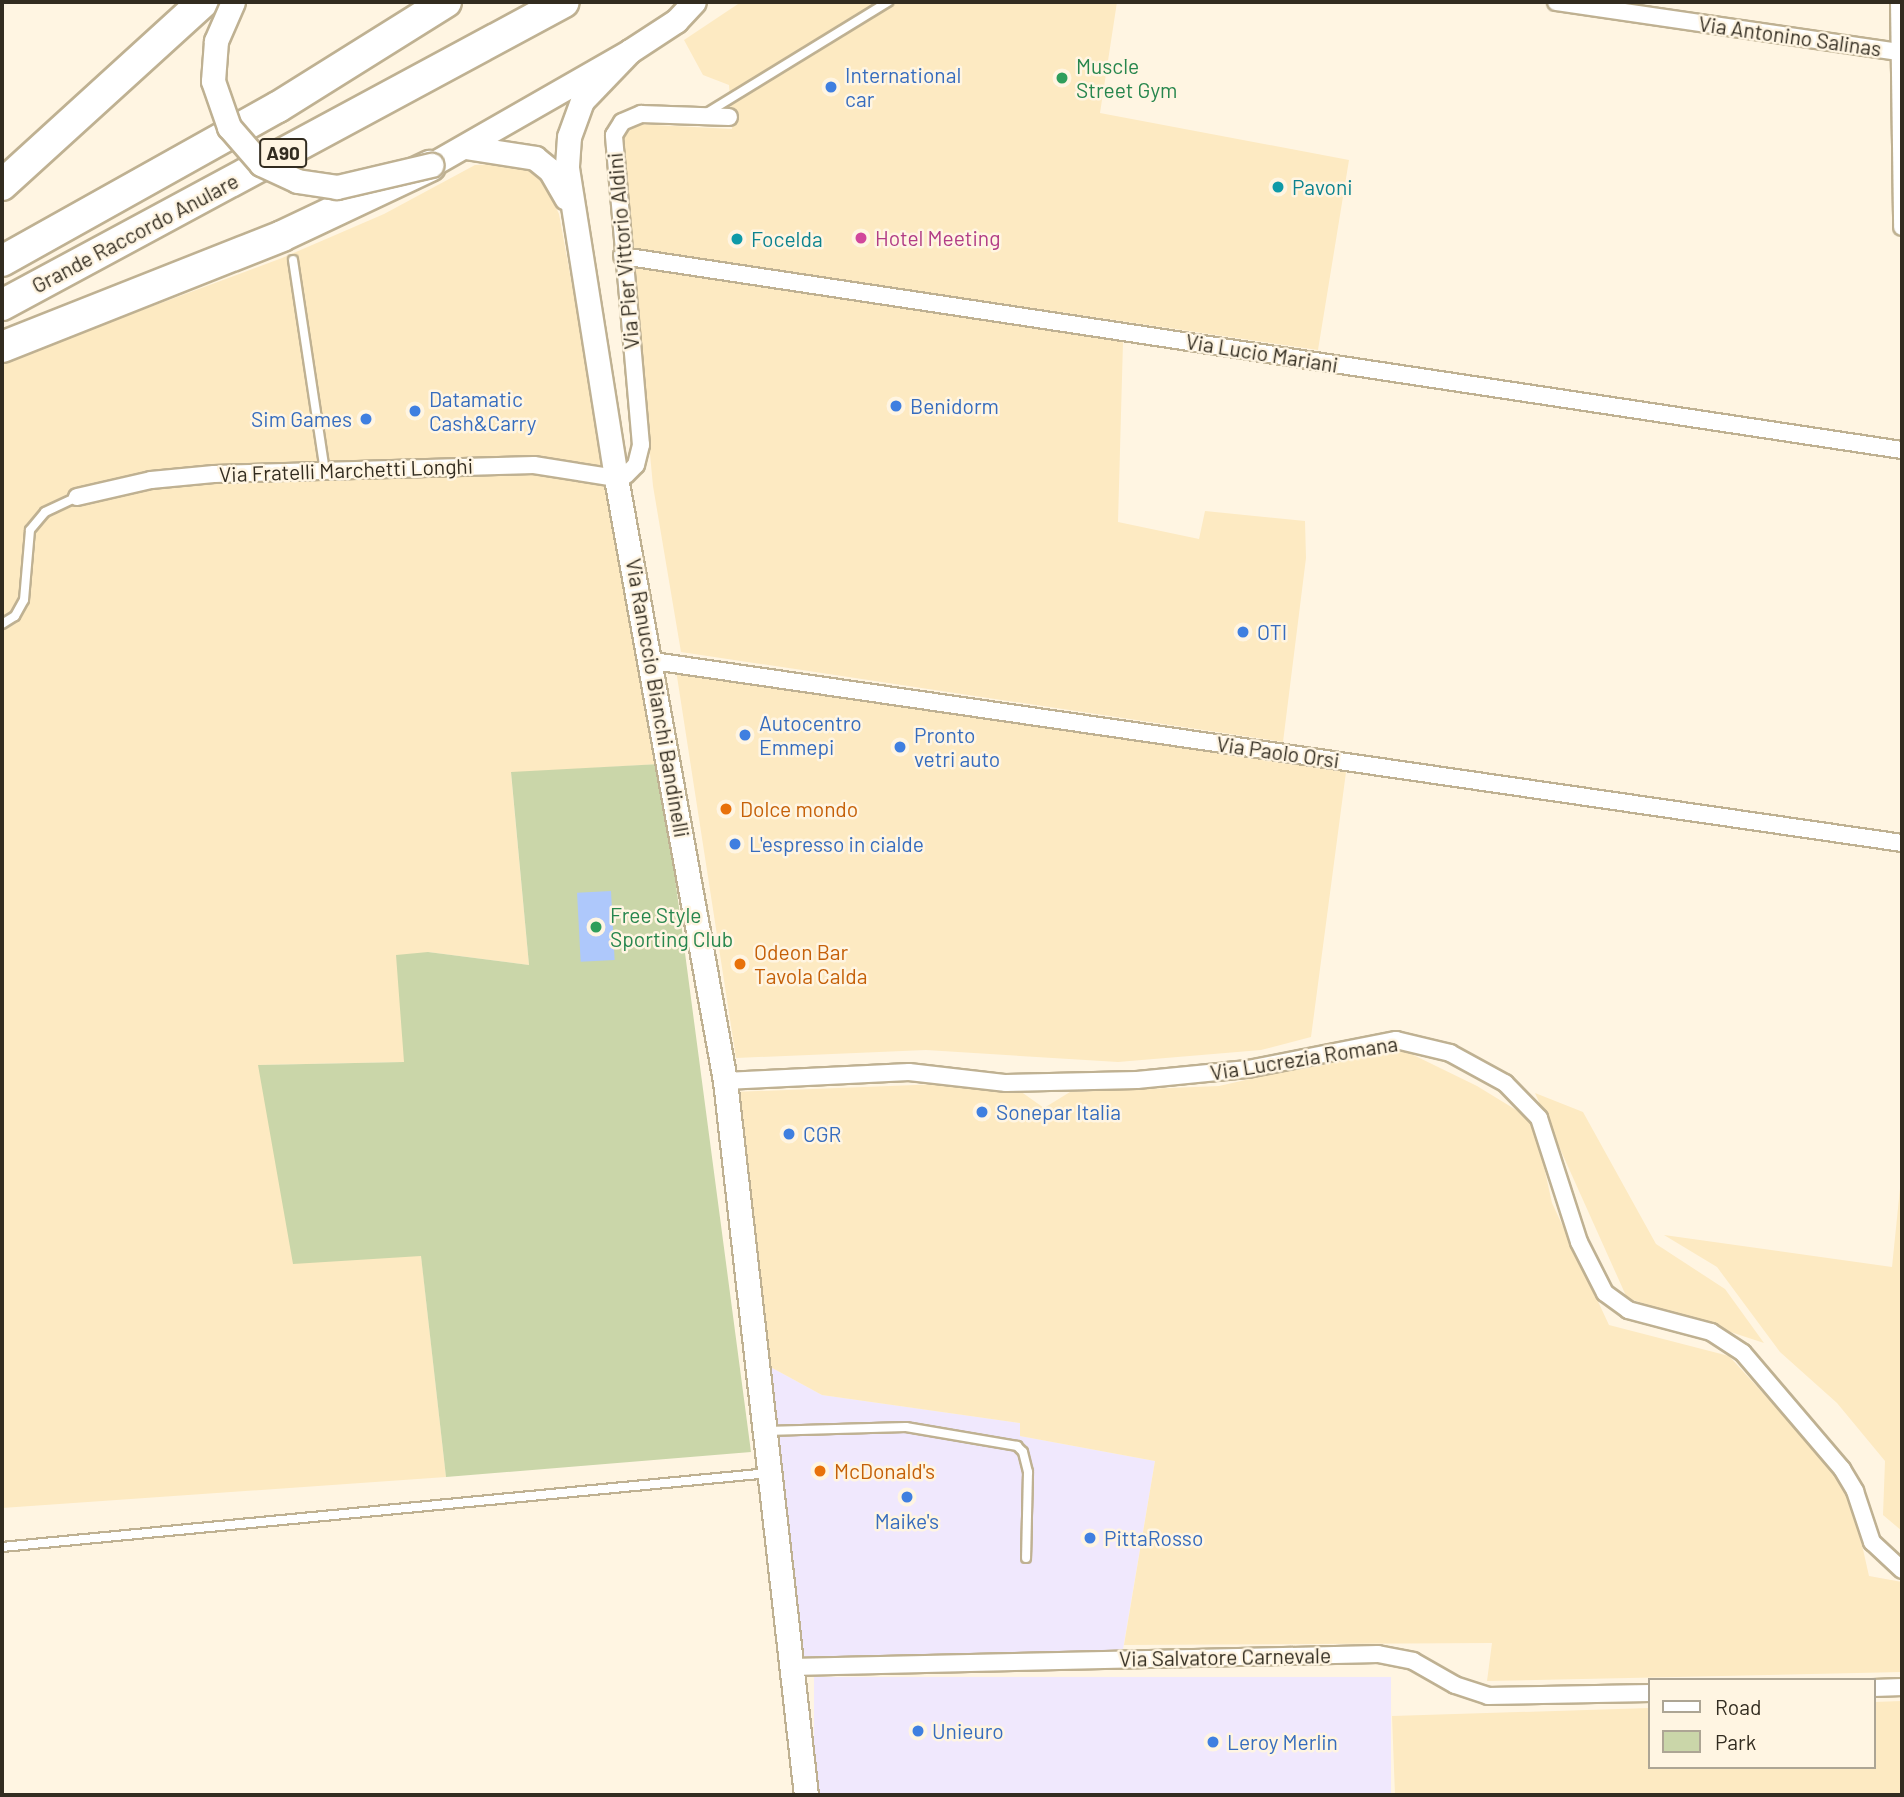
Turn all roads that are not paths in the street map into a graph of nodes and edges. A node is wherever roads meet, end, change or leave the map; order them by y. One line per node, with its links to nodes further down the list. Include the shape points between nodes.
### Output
1 (203, 2): 18 (highway)
2 (233, 2): 17 (street, bridge, via 216,41 213,81 229,127 261,164 285,177 337,187)
3 (446, 2): 23 (highway, Grande Raccordo Anulare / A90, via 278,107)
4 (564, 2): 24 (highway, Grande Raccordo Anulare / A90)
5 (694, 2): 10 (street)
6 (713, 2): 10 (street)
7 (888, 2): 14 (lane)
8 (1556, 2): 13 (street, Via Antonino Salinas)
9 (1899, 2): 11 (street)
10 (676, 21): 12 (street)
11 (1901, 24): 13 (street)
12 (630, 51): 16 (street); 19 (street, Via Ranuccio Bianchi Bandinelli, via 592,88 575,117 566,153)
13 (1899, 52): 20 (street)
14 (703, 116): 15 (street, Via Pier Vittorio Aldini); 21 (street, Via Pier Vittorio Aldini, via 641,114 627,118 617,128 612,150)
15 (729, 117)
16 (465, 147): 17 (street); 19 (street, via 535,158 555,177)
17 (431, 165): 25 (highway, bridge, via 345,209)
18 (2, 185)
19 (572, 208): 28 (street, Via Ranuccio Bianchi Bandinelli)
20 (1902, 227)
21 (622, 256): 26 (street, Via Lucio Mariani); 28 (street, Via Pier Vittorio Aldini, via 641,445 636,465)
22 (293, 260): 27 (lane)
23 (2, 261)
24 (2, 304)
25 (2, 347)
26 (1902, 450)
27 (325, 471): 28 (street, Via Fratelli Marchetti Longhi, via 550,466); 29 (street, Via Fratelli Marchetti Longhi, via 169,477)
28 (616, 478): 31 (street, Via Ranuccio Bianchi Bandinelli)
29 (77, 497): 30 (lane, via 45,512 30,530 24,600 15,616)
30 (2, 624)
31 (653, 661): 32 (street, Via Paolo Orsi); 33 (street, Via Ranuccio Bianchi Bandinelli)
32 (1902, 843)
33 (725, 1081): 34 (street, Via Ranuccio Bianchi Bandinelli); 38 (street, Via Lucrezia Romana, via 909,1072 1006,1083 1100,1081 1248,1069 1380,1041 1412,1041 1443,1051 1497,1078 1535,1112 1579,1242 1605,1293 1628,1310 1711,1332 1743,1353 1842,1469 1855,1491 1872,1542)
34 (765, 1431): 35 (street, Via Ranuccio Bianchi Bandinelli); 37 (lane, via 906,1427 1017,1446 1028,1472)
35 (770, 1473): 36 (lane); 39 (street, Via Ranuccio Bianchi Bandinelli)
36 (2, 1547)
37 (1026, 1558)
38 (1902, 1570)
39 (791, 1667): 42 (street, Via Salvatore Carnevale, via 1378,1654 1413,1661 1459,1687 1489,1696); 43 (street, Via Ranuccio Bianchi Bandinelli)
40 (1902, 1687): 41 (street)
41 (1876, 1688)
42 (1648, 1693)
43 (806, 1795)

